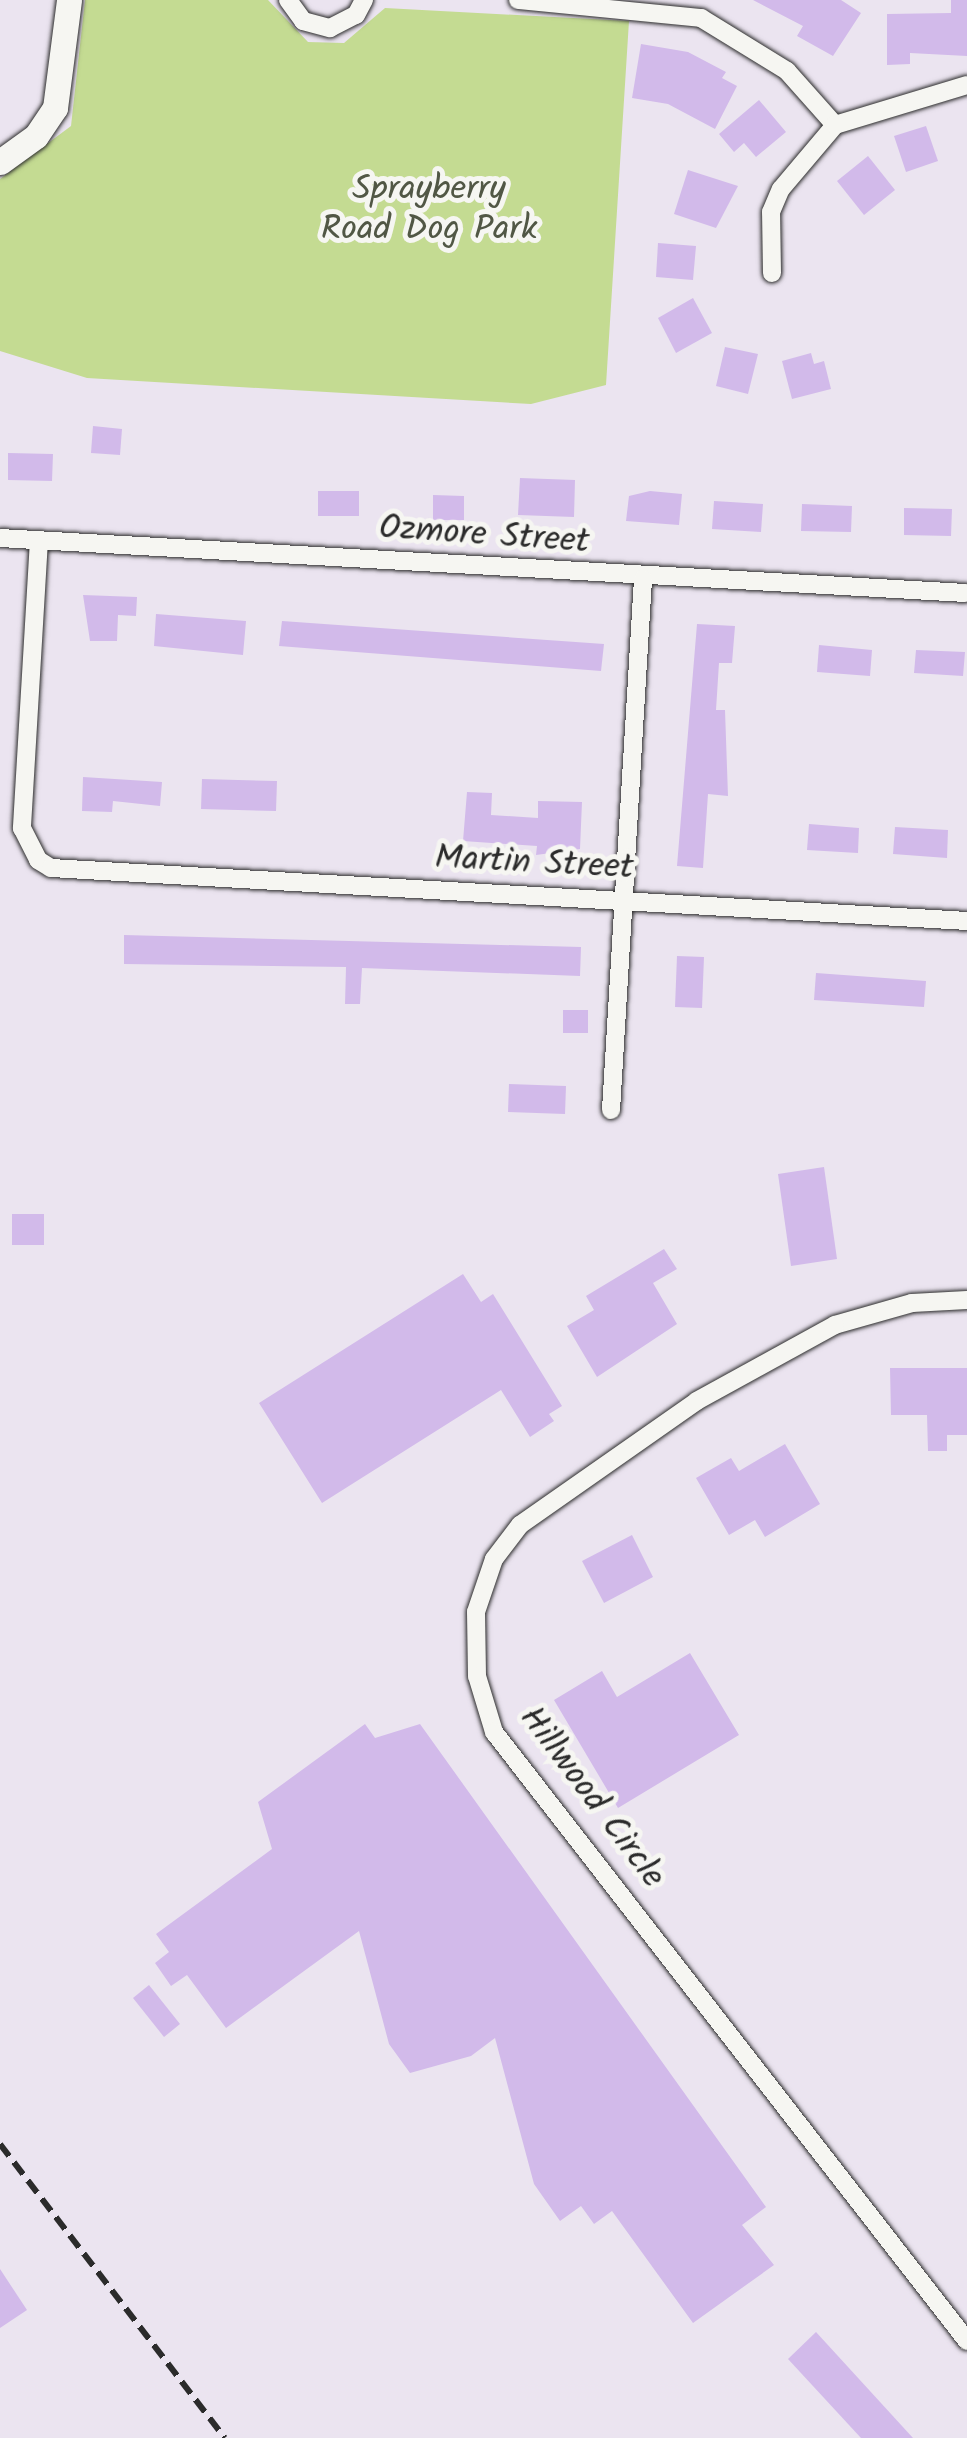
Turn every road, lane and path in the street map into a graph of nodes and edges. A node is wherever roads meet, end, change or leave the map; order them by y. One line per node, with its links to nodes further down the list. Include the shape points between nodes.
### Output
1 (69, 0): 7 (street, via 55,108 36,136)
2 (288, 0): 3 (street, via 303,21 330,28 356,15)
3 (364, 0)
4 (518, 0): 6 (street, via 701,18 787,71)
5 (967, 85): 6 (street)
6 (834, 126): 8 (street, via 780,189 771,212)
7 (0, 162)
8 (772, 273)
9 (0, 538): 10 (street, Ozmore Street)
10 (39, 540): 11 (street, Ozmore Street); 13 (street, Martin Street, via 22,828 38,860 52,868 98,872)
11 (643, 579): 12 (street, Ozmore Street); 13 (street)
12 (965, 592)
13 (621, 902): 14 (street, Martin Street); 15 (street)
14 (967, 921)
15 (610, 1110)
16 (967, 1300): 17 (street, Hillwood Circle, via 912,1303 835,1325 697,1402 520,1525 494,1559 476,1612 477,1676 494,1732)
17 (967, 2341)

